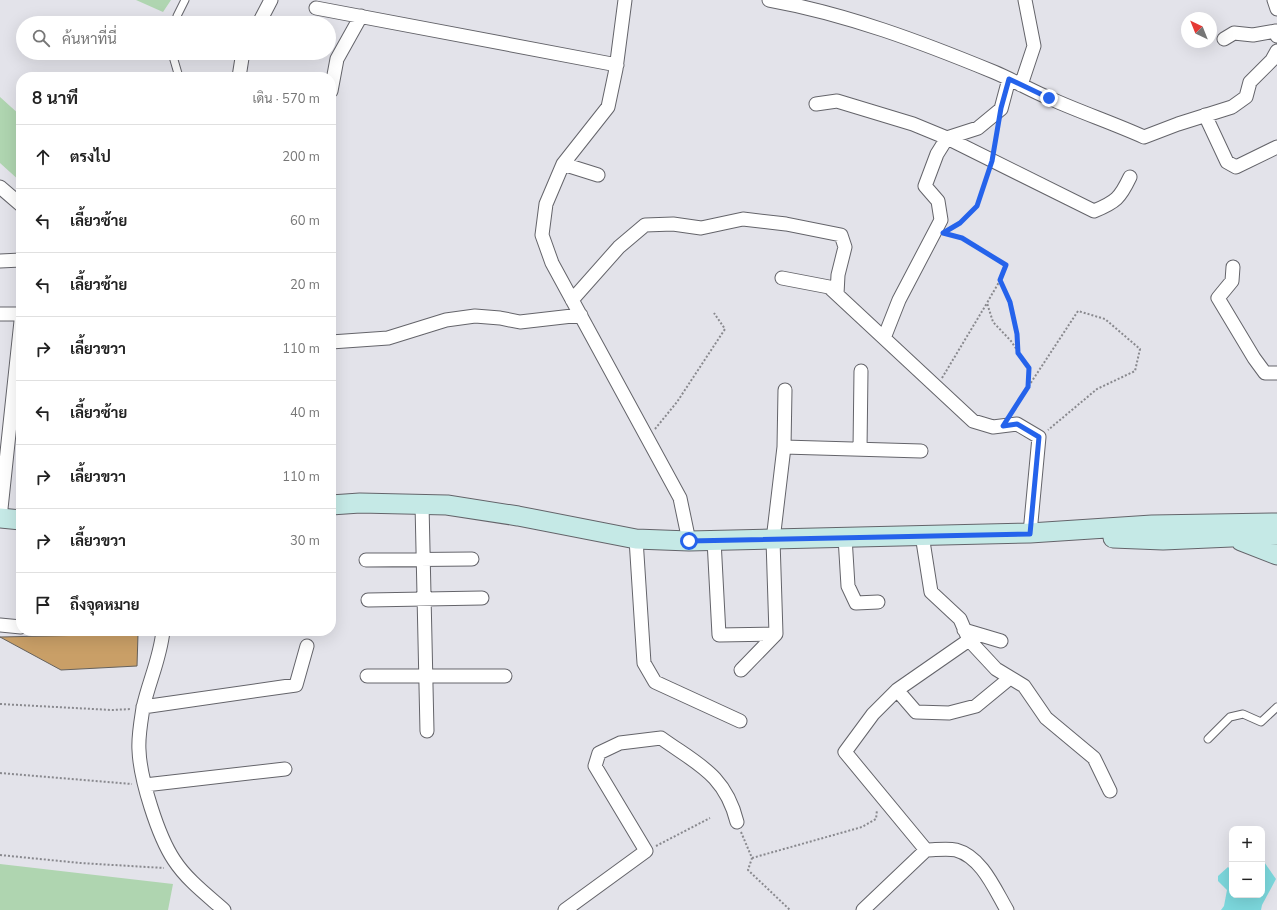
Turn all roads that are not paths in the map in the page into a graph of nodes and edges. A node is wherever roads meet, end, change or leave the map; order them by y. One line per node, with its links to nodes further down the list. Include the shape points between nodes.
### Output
1 (185, 0): 9 (lane)
2 (270, 0): 10 (street)
3 (625, 0): 17 (street)
4 (769, 0): 21 (street, via 793,4 893,33)
5 (1025, 0): 21 (street, via 1034,46)
6 (1274, 0): 8 (street)
7 (316, 8): 11 (street)
8 (1277, 9)
9 (177, 16)
10 (262, 16)
11 (361, 16): 17 (street); 20 (street, via 337,59)
12 (1277, 29): 13 (street, via 1252,36 1234,33)
13 (1224, 38)
14 (1277, 51): 23 (street, via 1272,60 1250,82 1246,97 1232,107)
15 (174, 60): 18 (lane)
16 (242, 60): 19 (street)
17 (617, 65): 26 (street, via 608,107)
18 (178, 72)
19 (240, 72)
20 (335, 72)
21 (1015, 82): 23 (street, via 1144,137); 24 (street, via 1001,108 978,128)
22 (816, 104): 24 (street, via 837,101 913,124)
23 (1205, 115): 25 (street, via 1227,162 1236,167)
24 (947, 138): 28 (street, via 1094,211 1112,204 1123,191); 40 (street, via 937,154 925,186 938,201 941,220 899,300)
25 (1277, 147)
26 (563, 164): 27 (street); 36 (street, via 546,204 542,235 552,263)
27 (598, 175)
28 (1130, 176)
29 (0, 187): 30 (street)
30 (16, 201)
31 (16, 260): 32 (street)
32 (0, 261)
33 (1233, 268): 44 (street, via 1232,281 1218,298 1265,373)
34 (782, 278): 35 (street, via 829,287)
35 (836, 294): 36 (street, via 845,247 841,235 743,219 701,228 673,224 645,225 619,247); 40 (street)
36 (572, 300): 39 (street)
37 (0, 314): 38 (street)
38 (16, 314)
39 (581, 315): 41 (street, via 520,322 475,316 446,320 388,338); 62 (street, via 680,498)
40 (884, 338): 55 (street, via 973,421 993,427 1017,424 1039,437)
41 (336, 342)
42 (16, 368): 51 (street)
43 (861, 371): 47 (street)
44 (1277, 372)
45 (785, 390): 46 (street)
46 (784, 447): 47 (street); 61 (street)
47 (860, 449): 48 (street)
48 (921, 451)
49 (336, 504): 50 (main road, via 360,502)
50 (422, 504): 59 (main road, via 448,505 518,516); 65 (street)
51 (0, 518): 52 (main road)
52 (16, 520)
53 (1274, 530): 54 (main road); 58 (main road)
54 (1198, 531): 55 (main road); 58 (main road)
55 (1030, 534): 56 (main road)
56 (922, 535): 57 (main road); 74 (street, via 931,592 960,619)
57 (844, 537): 61 (main road); 70 (street, via 848,586 856,603)
58 (1234, 538): 63 (main road)
59 (636, 539): 62 (main road); 86 (street, via 644,663 655,682)
60 (714, 540): 61 (main road); 62 (main road); 73 (street, via 719,635)
61 (773, 540): 73 (street)
62 (689, 541)
63 (1277, 555)
64 (472, 558): 65 (street)
65 (423, 559): 66 (street); 68 (street)
66 (366, 560)
67 (482, 598): 68 (street)
68 (424, 599): 69 (street); 80 (street)
69 (368, 600)
70 (878, 602)
71 (0, 625): 72 (street)
72 (16, 626)
73 (776, 634): 78 (street)
74 (967, 635): 76 (street); 82 (street, via 996,669); 83 (street)
75 (162, 636): 84 (street)
76 (1000, 641)
77 (307, 646): 84 (street, via 296,685)
78 (741, 670)
79 (367, 676): 80 (street)
80 (426, 676): 81 (street); 87 (street)
81 (505, 676)
82 (1010, 678): 83 (street, via 976,706 949,713 916,712); 91 (street, via 1024,686 1046,718 1094,758)
83 (897, 690): 93 (street, via 873,714 845,752)
84 (144, 707): 90 (street, via 139,750)
85 (1277, 707): 88 (lane, via 1261,722 1243,714 1230,717)
86 (740, 721)
87 (427, 731)
88 (1208, 739)
89 (285, 769): 90 (street)
90 (145, 785): 94 (street, via 154,816 174,860 199,888)
91 (1110, 791)
92 (737, 822): 95 (street, via 732,804 706,768 661,738 620,743 599,753 595,766 646,851)
93 (926, 850): 96 (street); 97 (street, via 956,850 973,858)
94 (224, 910)
95 (565, 910)
96 (863, 910)
97 (1007, 910)

